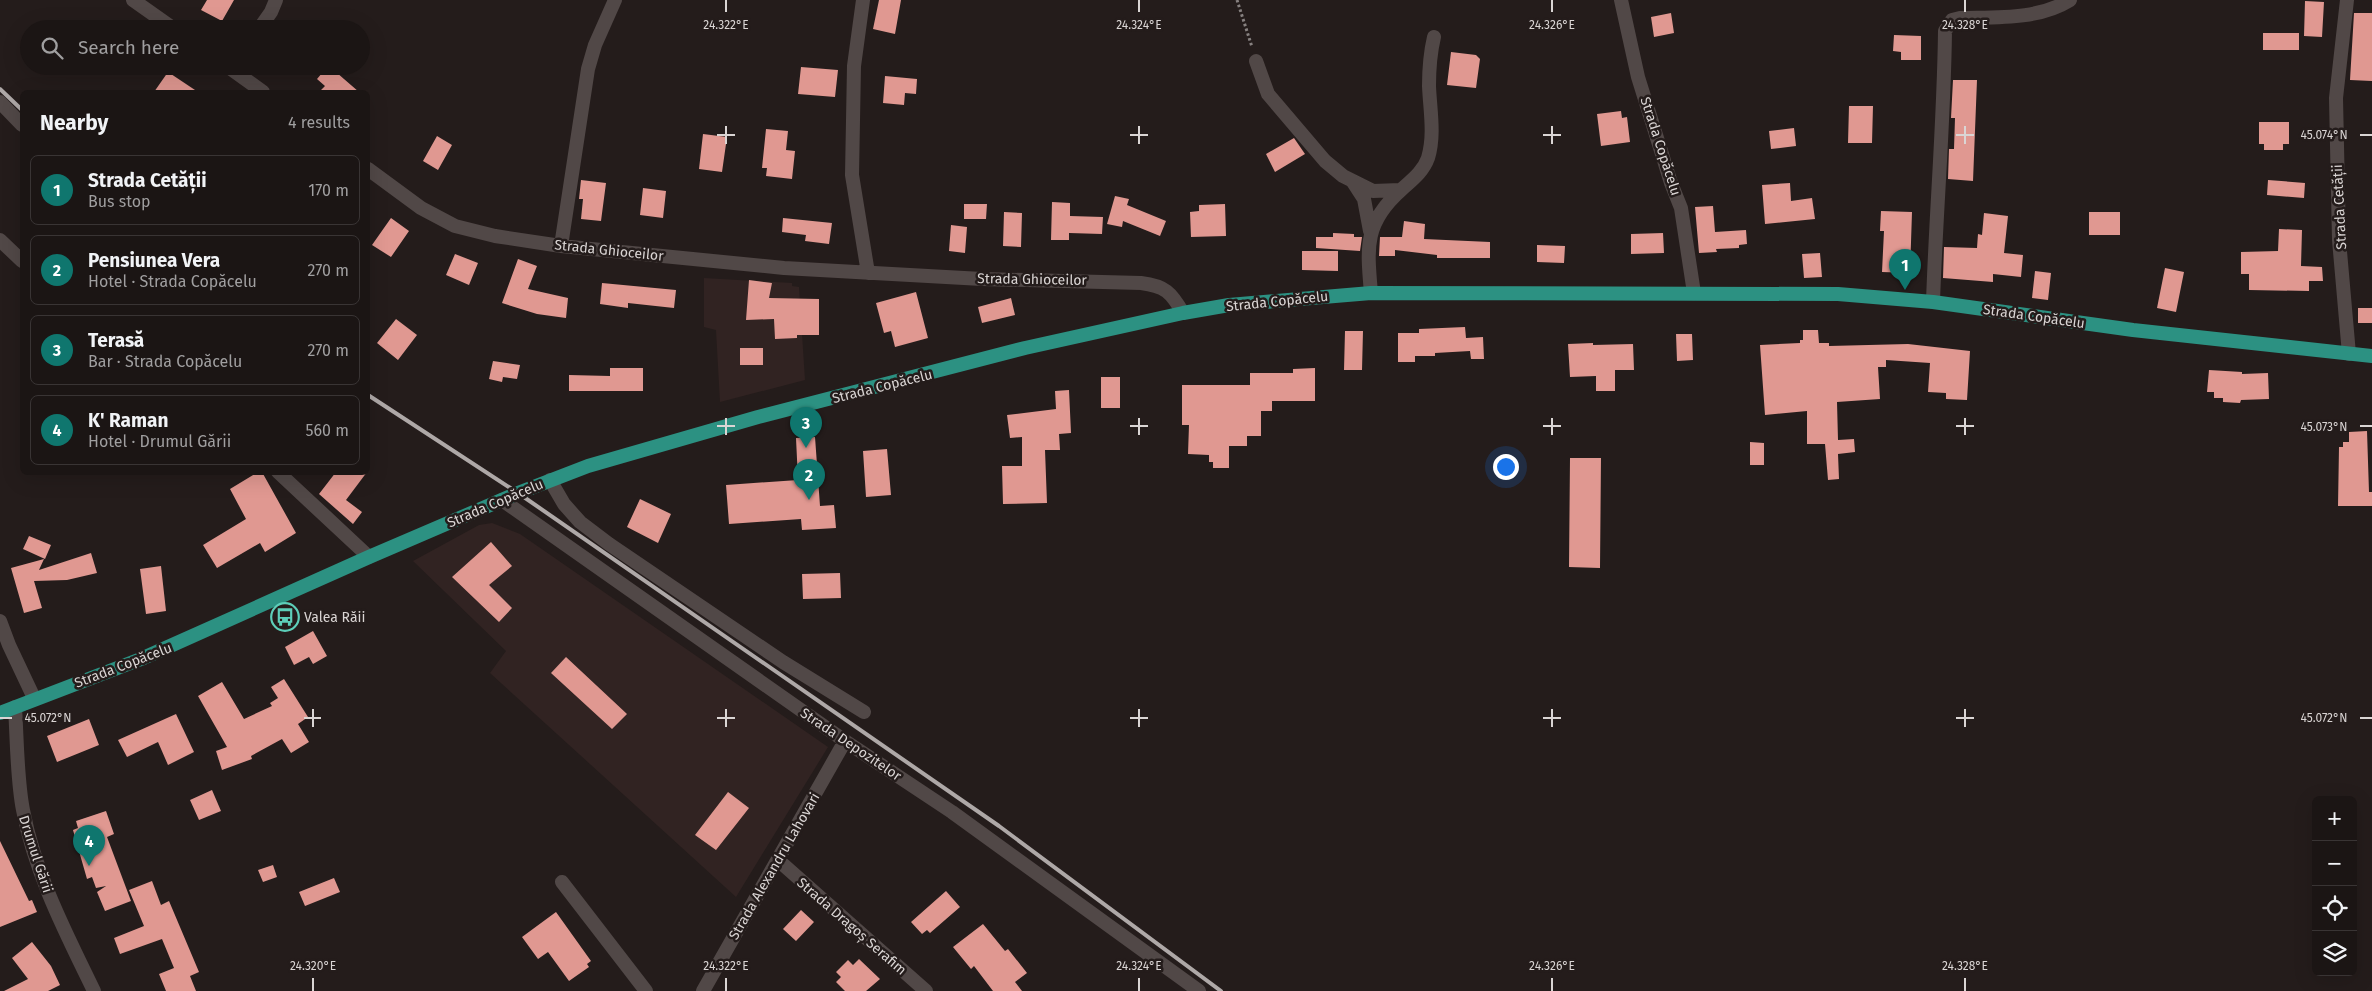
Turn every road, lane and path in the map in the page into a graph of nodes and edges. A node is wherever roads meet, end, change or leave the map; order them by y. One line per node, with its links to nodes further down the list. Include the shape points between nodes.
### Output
1 (133, 0): 9 (street)
2 (276, 0): 10 (street)
3 (616, 0): 22 (street, via 595,45 588,69)
4 (863, 0): 24 (street, via 854,66 852,175)
5 (1237, 0): 12 (path)
6 (1621, 0): 26 (street, Strada Copăcelu, via 1638,77 1681,208)
7 (2070, 0): 27 (street, via 2043,12 2011,17 1960,18 1952,20 1945,31)
8 (2347, 0): 29 (street, Strada Cetății, via 2336,98 2338,221)
9 (161, 20)
10 (265, 20)
11 (1434, 37): 19 (street, via 1429,70 1431,141 1428,157 1423,169)
12 (1256, 61): 18 (street, via 1262,81 1274,101 1325,161)
13 (240, 75): 14 (street)
14 (260, 90)
15 (0, 102): 16 (street)
16 (20, 123)
17 (370, 170): 22 (street, Strada Ghioceilor, via 421,208 454,226)
18 (1353, 181): 19 (street, via 1373,191); 20 (street, via 1364,198)
19 (1400, 190): 20 (street, via 1376,219)
20 (1370, 232): 25 (street)
21 (0, 240): 23 (street)
22 (561, 246): 24 (street, Strada Ghioceilor)
23 (20, 259)
24 (868, 273): 28 (street, Strada Ghioceilor, via 1158,285 1169,292)
25 (1371, 293): 26 (main road, Strada Copăcelu); 28 (main road, Strada Copăcelu, via 1272,300)
26 (1694, 293): 27 (main road, Strada Copăcelu, via 1838,294)
27 (1933, 302): 29 (main road, Strada Copăcelu, via 2133,330)
28 (1183, 313): 32 (main road, Strada Copăcelu, via 1025,348 758,417 635,451)
29 (2349, 354): 30 (main road, Strada Copăcelu)
30 (2372, 356)
31 (281, 475): 34 (street)
32 (550, 480): 33 (main road, Strada Copăcelu); 38 (street, via 564,504 580,522 609,544 783,662)
33 (502, 500): 34 (main road, Strada Copăcelu); 40 (street, Strada Depozitelor)
34 (369, 557): 36 (main road, Strada Copăcelu, via 141,659)
35 (0, 621): 36 (street)
36 (34, 698): 37 (main road, Strada Copăcelu)
37 (14, 707): 39 (main road, Strada Copăcelu); 43 (street, Drumul Gării, via 22,809 32,848 48,892)
38 (864, 712)
39 (0, 713)
40 (845, 741): 41 (street, Strada Alexandru Lahovari); 47 (street, Strada Depozitelor, via 952,812)
41 (778, 860): 45 (street, Strada Alexandru Lahovari); 46 (street, Strada Dragoș Serafim)
42 (562, 882): 44 (street)
43 (94, 991)
44 (646, 991)
45 (703, 991)
46 (926, 991)
47 (1199, 991)

